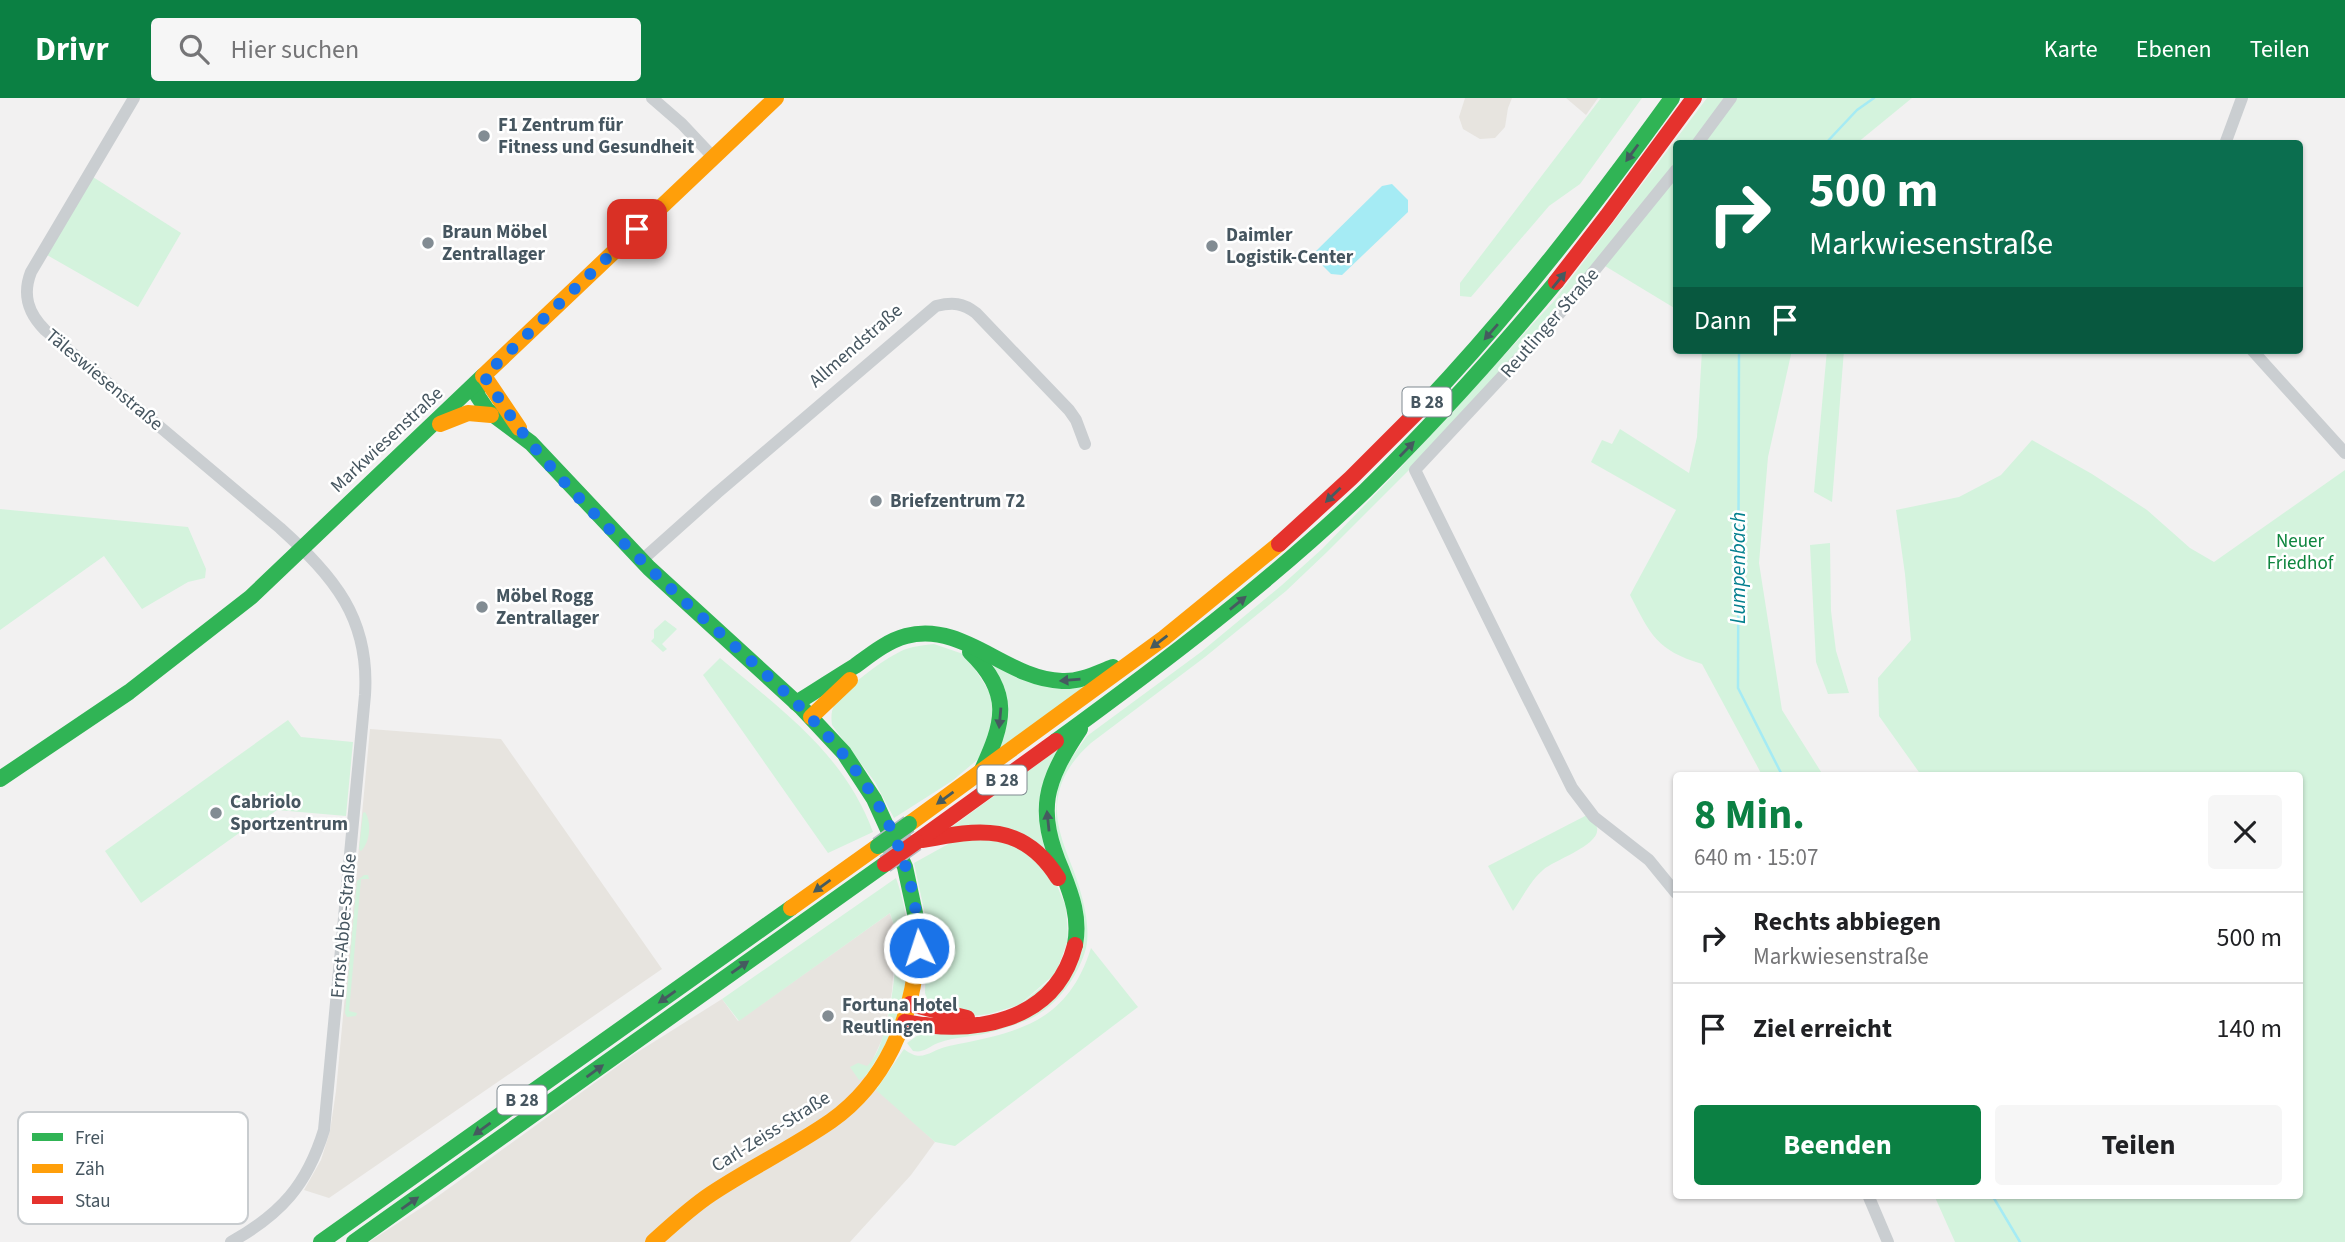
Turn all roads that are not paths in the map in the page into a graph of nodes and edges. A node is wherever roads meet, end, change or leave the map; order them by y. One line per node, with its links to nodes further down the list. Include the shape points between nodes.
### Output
1 (134, 98): 19 (street, Täleswiesenstraße, via 37,260 27,283 30,310 45,330)
2 (652, 98): 10 (street)
3 (776, 98): 10 (main road, Markwiesenstraße)
4 (1672, 98): 21 (main road, B 28, one-way to 21, via 1532,283 1408,422 1265,556)
5 (1694, 98): 24 (main road, B 28, one-way to 5, via 1256,588 1400,456 1547,294)
6 (1731, 98): 8 (street)
7 (2242, 98): 9 (street)
8 (1700, 140)
9 (2226, 140)
10 (713, 157): 13 (main road, Markwiesenstraße)
11 (1673, 174): 28 (street, Reutlinger Straße, via 1550,324 1415,470 1572,788 1594,817 1649,860)
12 (2256, 354): 18 (street)
13 (481, 379): 14 (main road, via 477,395); 15 (main road, Markwiesenstraße); 16 (main road)
14 (491, 415): 15 (main road, via 467,413); 16 (main road)
15 (431, 427): 19 (main road, Markwiesenstraße)
16 (529, 441): 20 (main road)
17 (1085, 444): 20 (street, Allmendstraße, via 1069,410 985,321 966,305 936,306)
18 (2345, 453)
19 (303, 549): 26 (main road, Markwiesenstraße, via 145,682); 32 (street, Ernst-Abbe-Straße, via 351,610 363,646 366,676 325,1119 316,1157 298,1188 277,1211)
20 (642, 560): 22 (main road)
21 (1135, 660): 22 (main road, one-way to 22, via 1080,680 1051,681 1026,675 956,637 926,633 888,644); 25 (main road, B 28)
22 (796, 703): 23 (main road)
23 (811, 717): 25 (main road, one-way to 25, via 850,680 893,649 918,640 958,645 980,660 997,686 1001,703 1001,723); 29 (main road, via 867,786 905,867 918,924)
24 (1087, 719): 27 (main road, B 28); 30 (main road, one-way to 24, via 955,1028 1006,1020 1039,1003 1062,977 1071,959 1077,923 1075,905 1049,836 1047,799 1050,779)
25 (982, 772): 33 (main road, B 28, one-way to 33, bridge)
26 (0, 779)
27 (917, 841): 29 (main road, via 976,831 1016,839 1046,860 1056,874 1071,922 1066,957 1057,974 1021,1008 972,1018); 34 (main road, B 28, one-way to 27, bridge)
28 (1673, 889)
29 (910, 1004): 30 (main road, Carl-Zeiss-Straße)
30 (905, 1022): 35 (main road, Carl-Zeiss-Straße, via 880,1071 845,1111 711,1194)
31 (1870, 1199): 36 (street)
32 (231, 1242)
33 (321, 1242)
34 (354, 1242)
35 (653, 1242)
36 (1888, 1242)

